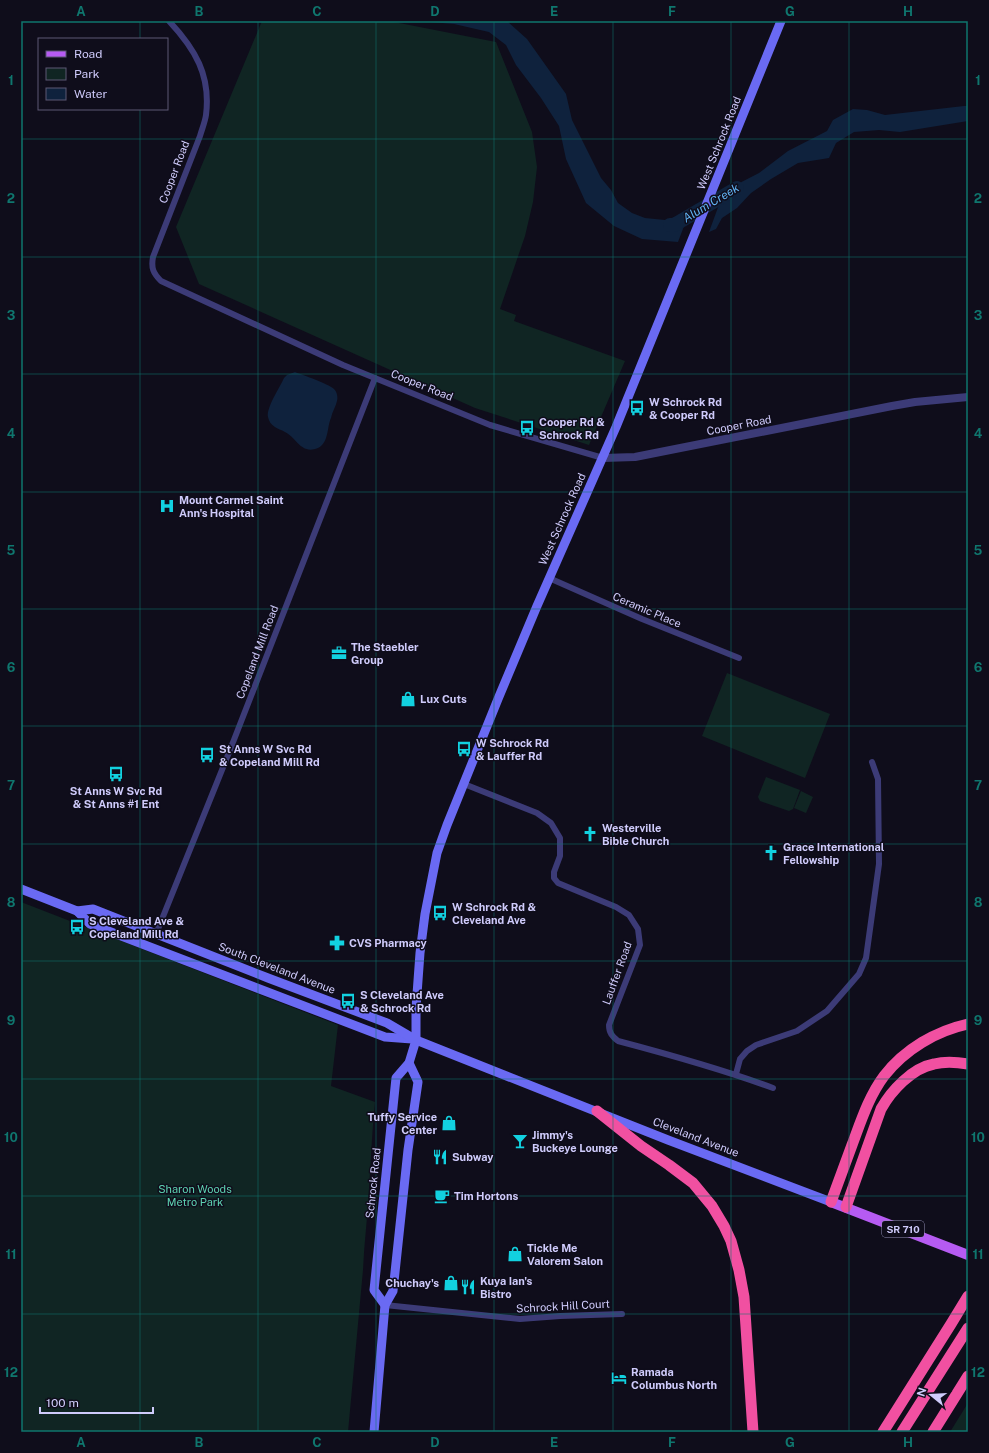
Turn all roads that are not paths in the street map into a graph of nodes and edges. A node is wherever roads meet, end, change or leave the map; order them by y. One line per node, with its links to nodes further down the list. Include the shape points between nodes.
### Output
1 (169, 21): 3 (street, Cooper Road, via 196,54 207,94 206,116 153,257 151,266 154,274 161,280)
2 (781, 21): 5 (main road, West Schrock Road)
3 (375, 378): 5 (street, Cooper Road, via 490,425); 12 (street, Copeland Mill Road)
4 (968, 397): 5 (street, Cooper Road, via 892,406 635,457)
5 (603, 458): 6 (main road, West Schrock Road)
6 (549, 578): 7 (street, Ceramic Place); 9 (main road, West Schrock Road)
7 (738, 658)
8 (872, 762): 17 (street, via 878,779 879,864 866,958 859,974 827,1011 797,1031 756,1045 747,1051 740,1059)
9 (464, 784): 14 (main road, West Schrock Road, via 437,853 425,914 416,1008); 17 (street, Lauffer Road, via 537,813 551,823 560,838 560,856 554,872 554,878 558,883 616,907 629,915 638,929 640,945 609,1025 613,1037)
10 (21, 889): 11 (main road, South Cleveland Avenue)
11 (77, 911): 12 (main road, South Cleveland Avenue, via 93,909); 14 (main road, South Cleveland Avenue, via 90,924 322,1014 385,1037)
12 (156, 934): 14 (main road, South Cleveland Avenue, via 387,1023)
13 (968, 1024): 20 (highway, via 956,1026 919,1044 884,1075 863,1116)
14 (416, 1040): 15 (main road, Schrock Road); 19 (main road, Cleveland Avenue / SR 710)
15 (409, 1063): 24 (main road, via 418,1082 393,1292); 24 (main road, Schrock Road, via 396,1078 374,1290)
16 (968, 1064): 21 (highway, via 933,1064 916,1071 898,1085 881,1109)
17 (736, 1074): 18 (street, Lauffer Road)
18 (773, 1088)
19 (597, 1111): 20 (main road, Cleveland Avenue / SR 710); 29 (highway, via 693,1183 724,1226 731,1241 744,1297)
20 (831, 1202): 21 (main road, Cleveland Avenue / SR 710)
21 (846, 1207): 22 (main road, Cleveland Avenue / SR 710)
22 (964, 1253)
23 (968, 1296): 30 (highway)
24 (385, 1305): 25 (street, Schrock Hill Court, via 520,1319); 28 (main road)
25 (622, 1314)
26 (968, 1328): 31 (highway)
27 (968, 1376): 32 (highway)
28 (374, 1432)
29 (753, 1432)
30 (883, 1432)
31 (902, 1432)
32 (933, 1432)

